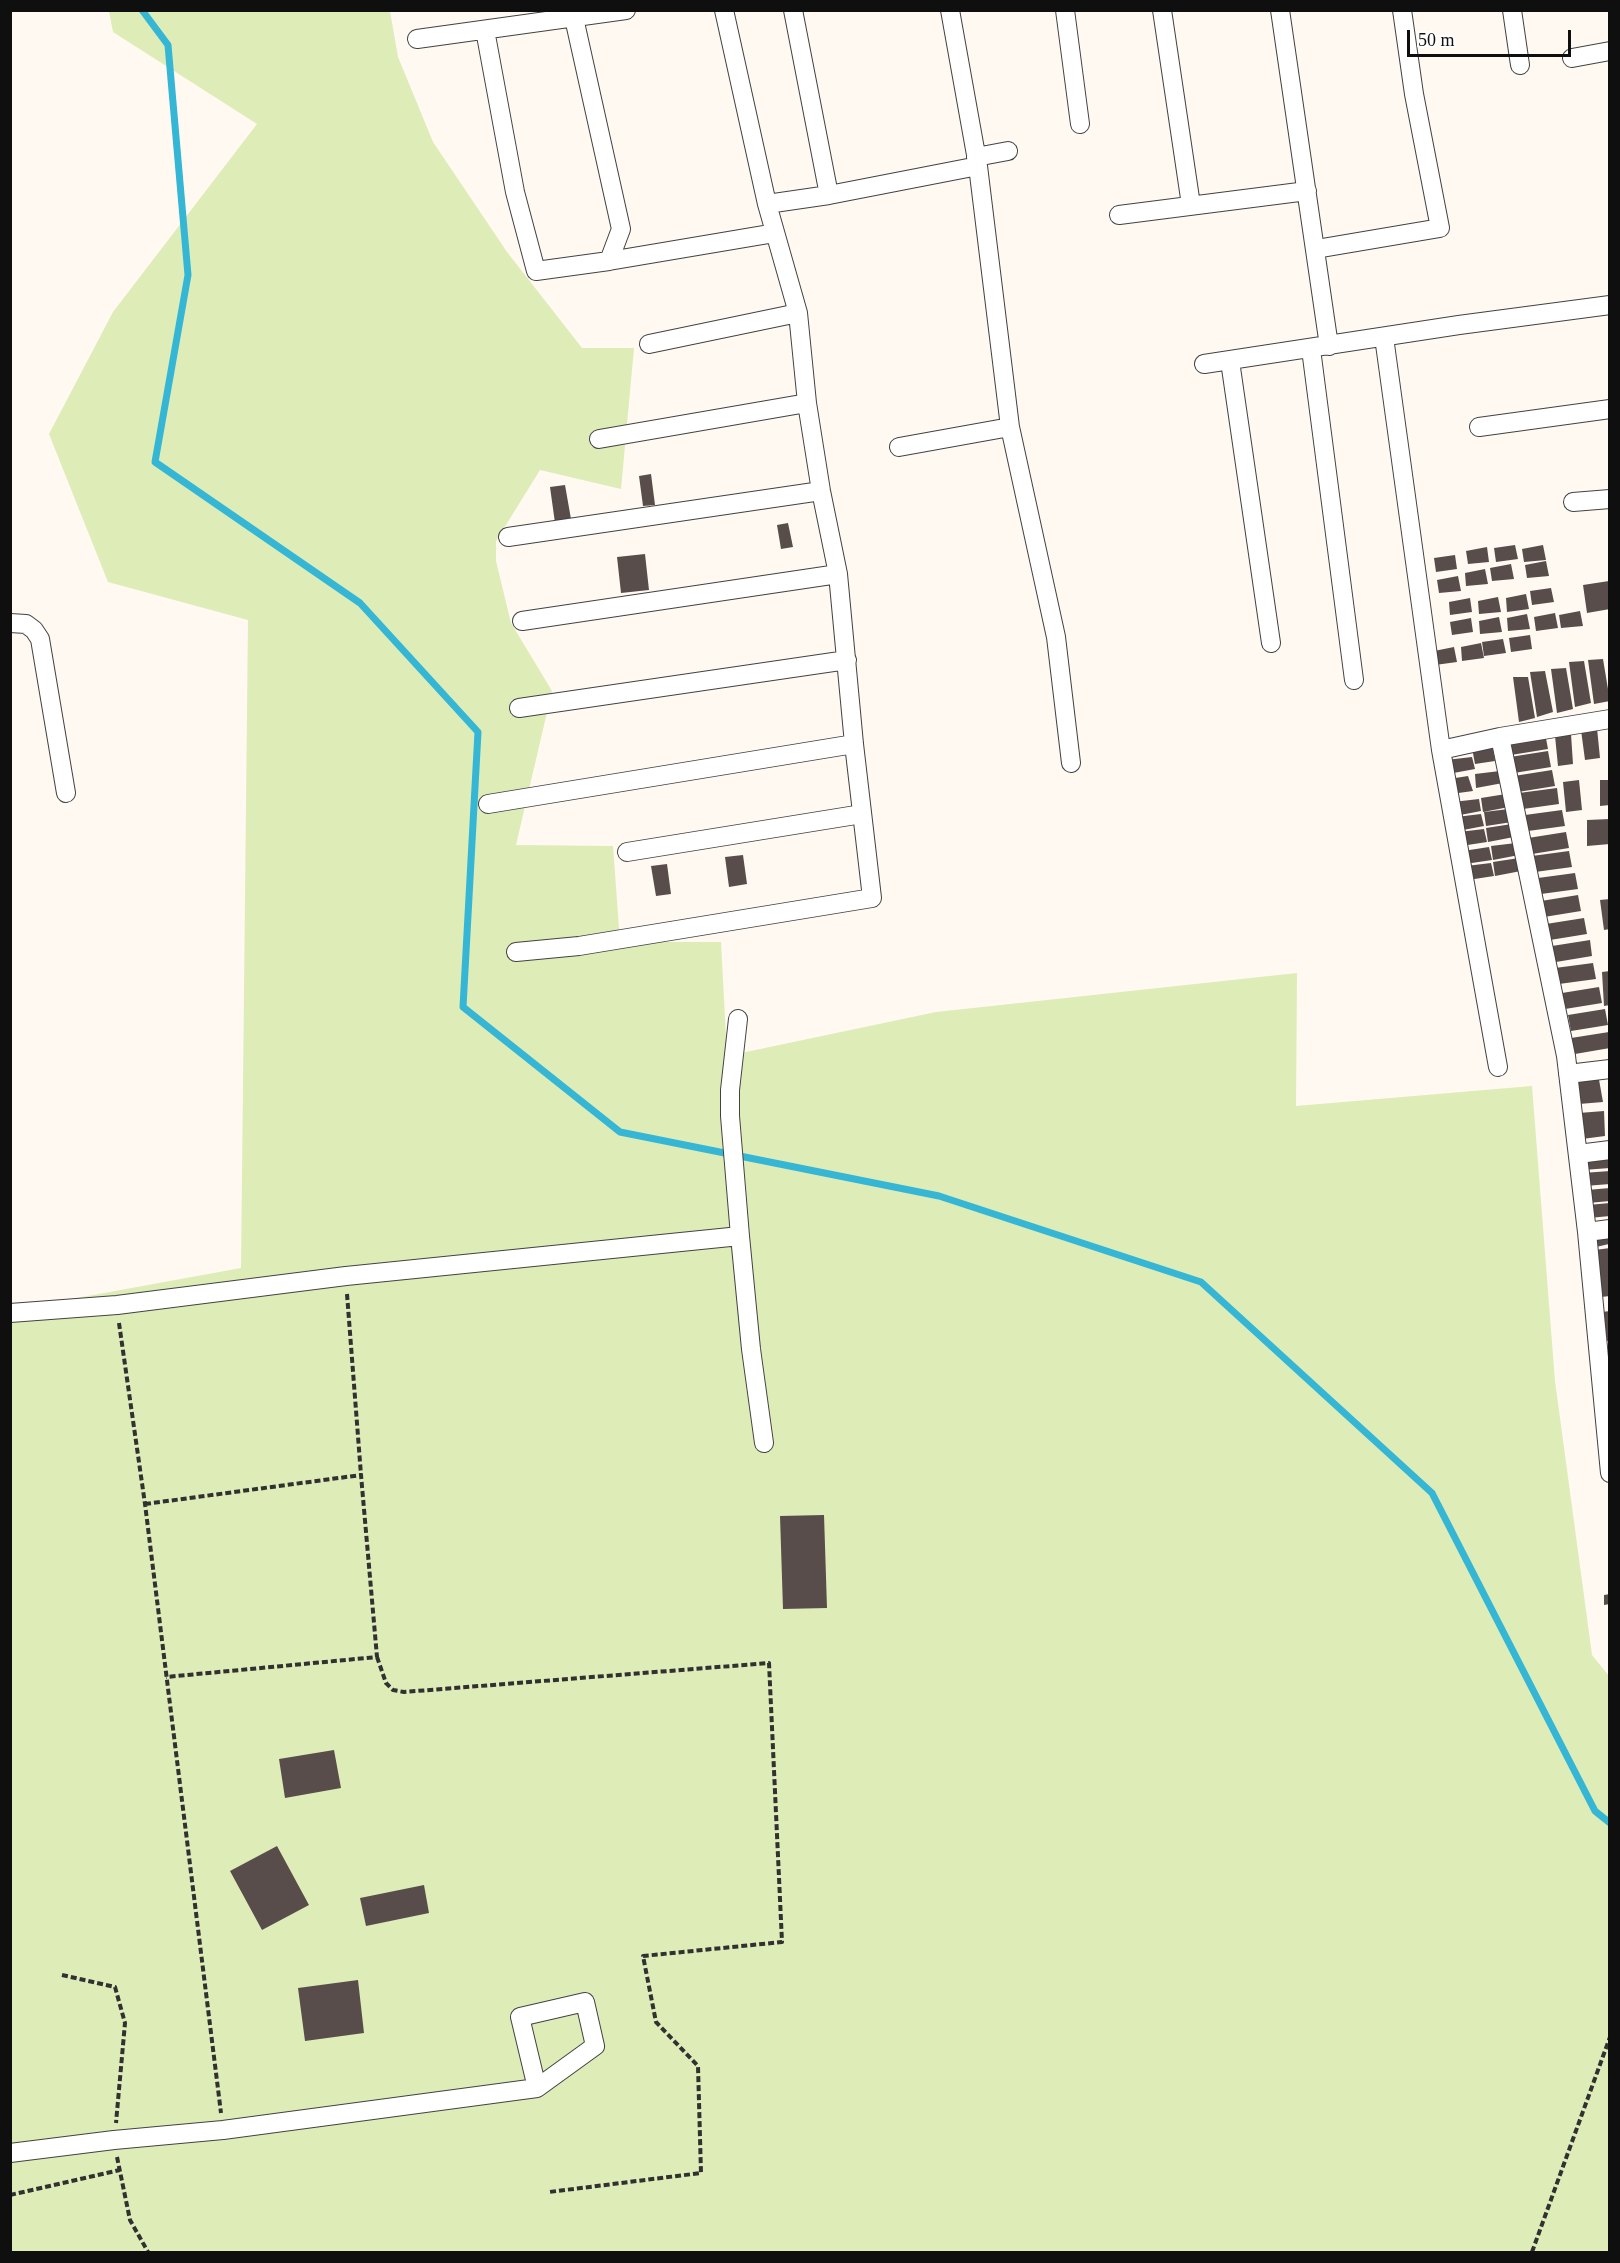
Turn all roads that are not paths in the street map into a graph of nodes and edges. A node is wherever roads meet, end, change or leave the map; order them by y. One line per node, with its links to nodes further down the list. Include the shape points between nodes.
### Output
1 (626, 10): 10 (street)
2 (724, 10): 21 (street)
3 (793, 10): 20 (street)
4 (950, 10): 18 (street)
5 (1065, 10): 16 (street)
6 (1162, 10): 22 (street)
7 (1280, 10): 19 (street)
8 (1402, 10): 25 (street, via 1440,228)
9 (1512, 10): 15 (street)
10 (574, 18): 11 (street); 26 (street, via 621,229)
11 (485, 30): 12 (street); 26 (street, via 515,192 536,271)
12 (417, 39)
13 (1610, 51): 14 (street)
14 (1572, 58)
15 (1520, 65)
16 (1080, 124)
17 (1008, 150): 18 (street)
18 (977, 161): 20 (street); 36 (street)
19 (1306, 191): 22 (street); 25 (street)
20 (829, 195): 21 (street)
21 (767, 204): 24 (street)
22 (1191, 206): 23 (street)
23 (1119, 215)
24 (775, 233): 26 (street); 28 (street)
25 (1316, 249): 31 (street)
26 (609, 261)
27 (1610, 305): 29 (street)
28 (798, 313): 30 (street); 34 (street)
29 (1384, 336): 31 (street); 54 (street)
30 (649, 344)
31 (1320, 348): 32 (street); 49 (street)
32 (1230, 361): 33 (street); 47 (street)
33 (1204, 364)
34 (807, 403): 38 (street); 40 (street)
35 (1610, 409): 37 (street)
36 (1010, 427): 39 (street); 55 (street, via 1056,637)
37 (1479, 427)
38 (599, 439)
39 (899, 447)
40 (821, 491): 43 (street); 44 (street)
41 (1610, 499): 42 (street)
42 (1573, 502)
43 (508, 537)
44 (838, 574): 45 (street); 48 (street)
45 (522, 621)
46 (10, 623): 56 (street, via 26,624 40,639)
47 (1271, 643)
48 (847, 660): 50 (street); 53 (street)
49 (1354, 680)
50 (519, 708)
51 (1610, 720): 52 (street)
52 (1500, 737): 54 (street); 64 (street)
53 (854, 744): 57 (street); 58 (street)
54 (1442, 750): 62 (street)
55 (1071, 763)
56 (66, 793)
57 (488, 804)
58 (862, 814): 59 (street); 60 (street, via 872,898 579,946)
59 (627, 852)
60 (516, 952)
61 (738, 1019): 69 (street, via 730,1116)
62 (1498, 1067)
63 (1610, 1069): 64 (street)
64 (1568, 1074): 66 (street)
65 (1610, 1150): 66 (street)
66 (1578, 1154): 68 (street)
67 (1610, 1229): 68 (street)
68 (1587, 1232): 71 (street)
69 (740, 1236): 70 (street, via 346,1276 117,1305); 72 (street)
70 (10, 1313)
71 (1606, 1400): 73 (street)
72 (764, 1443)
73 (1610, 1473)
74 (537, 2088): 74 (street, via 520,2017 585,2002 595,2046); 75 (street, via 223,2130)
75 (10, 2153)

